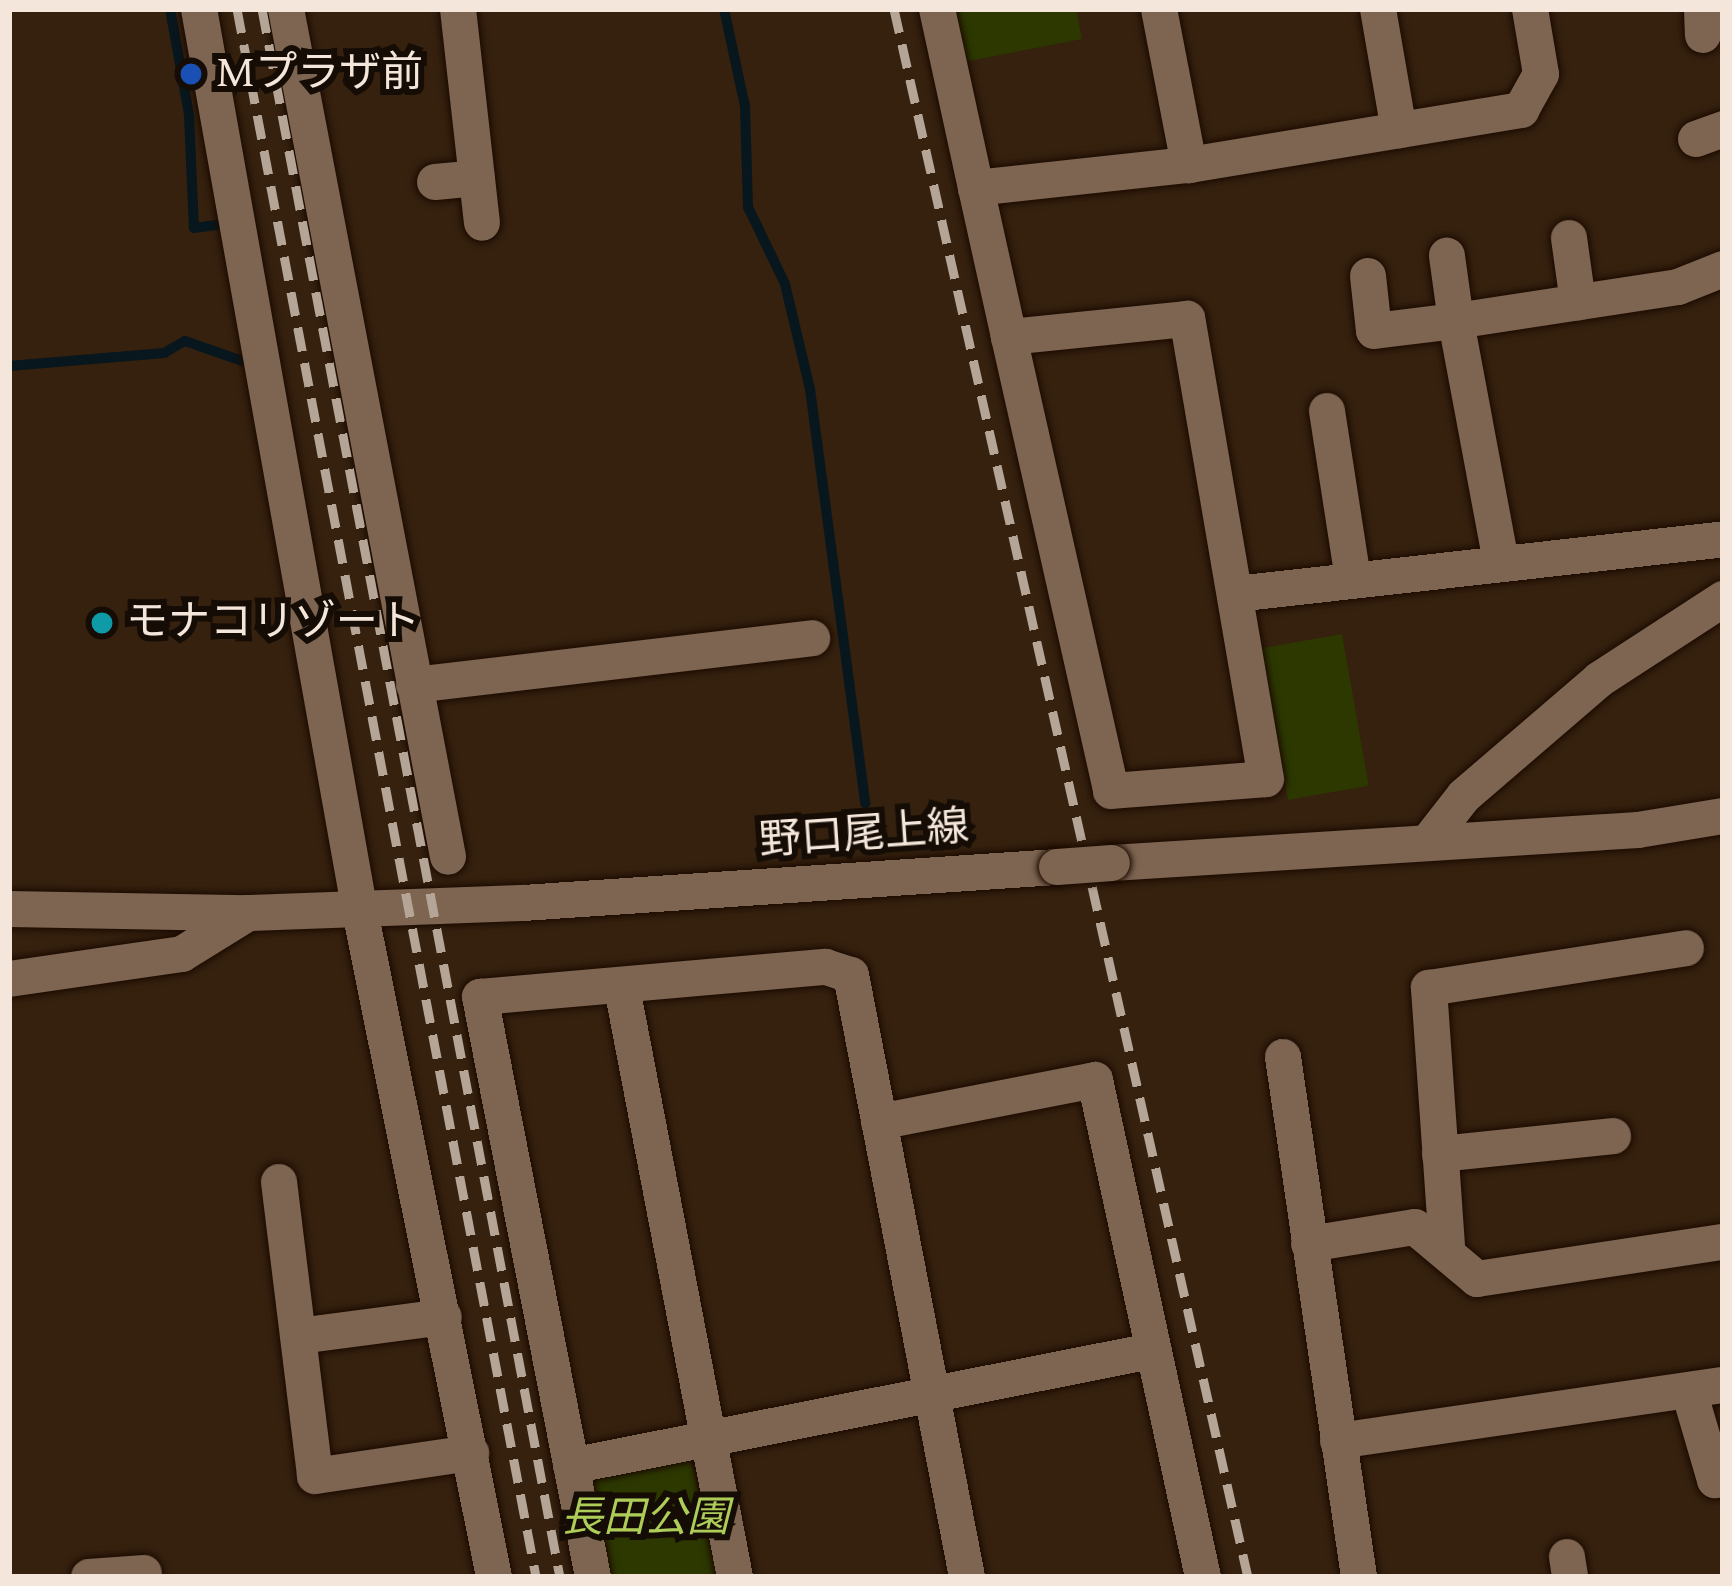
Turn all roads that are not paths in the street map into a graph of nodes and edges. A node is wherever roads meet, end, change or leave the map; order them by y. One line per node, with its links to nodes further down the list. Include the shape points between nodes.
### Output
1 (199, 9): 32 (street)
2 (286, 9): 28 (street)
3 (458, 9): 10 (street)
4 (937, 9): 12 (street)
5 (1159, 9): 9 (street)
6 (1378, 9): 8 (street)
7 (1530, 9): 8 (street, via 1541,74 1521,110)
8 (1399, 130): 9 (street)
9 (1189, 165): 12 (street)
10 (477, 178): 11 (street); 13 (street)
11 (435, 182)
12 (976, 188): 20 (street)
13 (482, 223)
14 (1569, 238): 18 (street)
15 (1447, 256): 19 (street)
16 (1723, 269): 18 (street, via 1678,287)
17 (1368, 276): 19 (street, via 1374,331)
18 (1577, 302): 19 (street)
19 (1456, 321): 23 (street)
20 (1010, 338): 25 (street, via 1187,319); 25 (street, via 1111,791 1267,779)
21 (1327, 411): 24 (street)
22 (1723, 539): 23 (street)
23 (1501, 562): 24 (street)
24 (1353, 579): 25 (street)
25 (1236, 594)
26 (1723, 598): 30 (street, via 1600,680 1464,796)
27 (812, 638): 28 (street, via 762,662)
28 (414, 685): 31 (street)
29 (1723, 816): 30 (street, 野口尾上線)
30 (1428, 842): 32 (street, 野口尾上線, bridge)
31 (448, 857)
32 (359, 906): 34 (street, 野口尾上線); 46 (street)
33 (9, 909): 34 (street, 野口尾上線)
34 (248, 913): 36 (street, via 182,954)
35 (1662, 940): 41 (street, via 1507,993 1429,988)
36 (9, 980)
37 (622, 988): 39 (street, via 826,967 851,975); 51 (street); 54 (street, via 480,997)
38 (1283, 1057): 44 (street)
39 (894, 1119): 48 (street, via 1095,1080); 50 (street)
40 (1613, 1136): 41 (street, via 1572,1124)
41 (1440, 1154): 45 (street)
42 (278, 1182): 47 (street)
43 (1723, 1242): 45 (street, via 1672,1237 1497,1291)
44 (1309, 1244): 45 (street, via 1415,1227); 52 (street)
45 (1447, 1246)
46 (444, 1317): 47 (street); 53 (street)
47 (299, 1336): 53 (street, via 315,1476)
48 (1151, 1351): 50 (street); 62 (street)
49 (1706, 1388): 52 (street, via 1511,1396); 55 (street, via 1715,1480)
50 (931, 1395): 51 (street); 61 (street)
51 (709, 1439): 54 (street); 60 (street)
52 (1338, 1442): 63 (street)
53 (471, 1453): 58 (street)
54 (571, 1466): 59 (street)
55 (1723, 1479)
56 (144, 1573): 57 (street)
57 (88, 1577)
58 (494, 1577)
59 (592, 1577)
60 (735, 1577)
61 (967, 1577)
62 (1203, 1577)
63 (1359, 1577)

